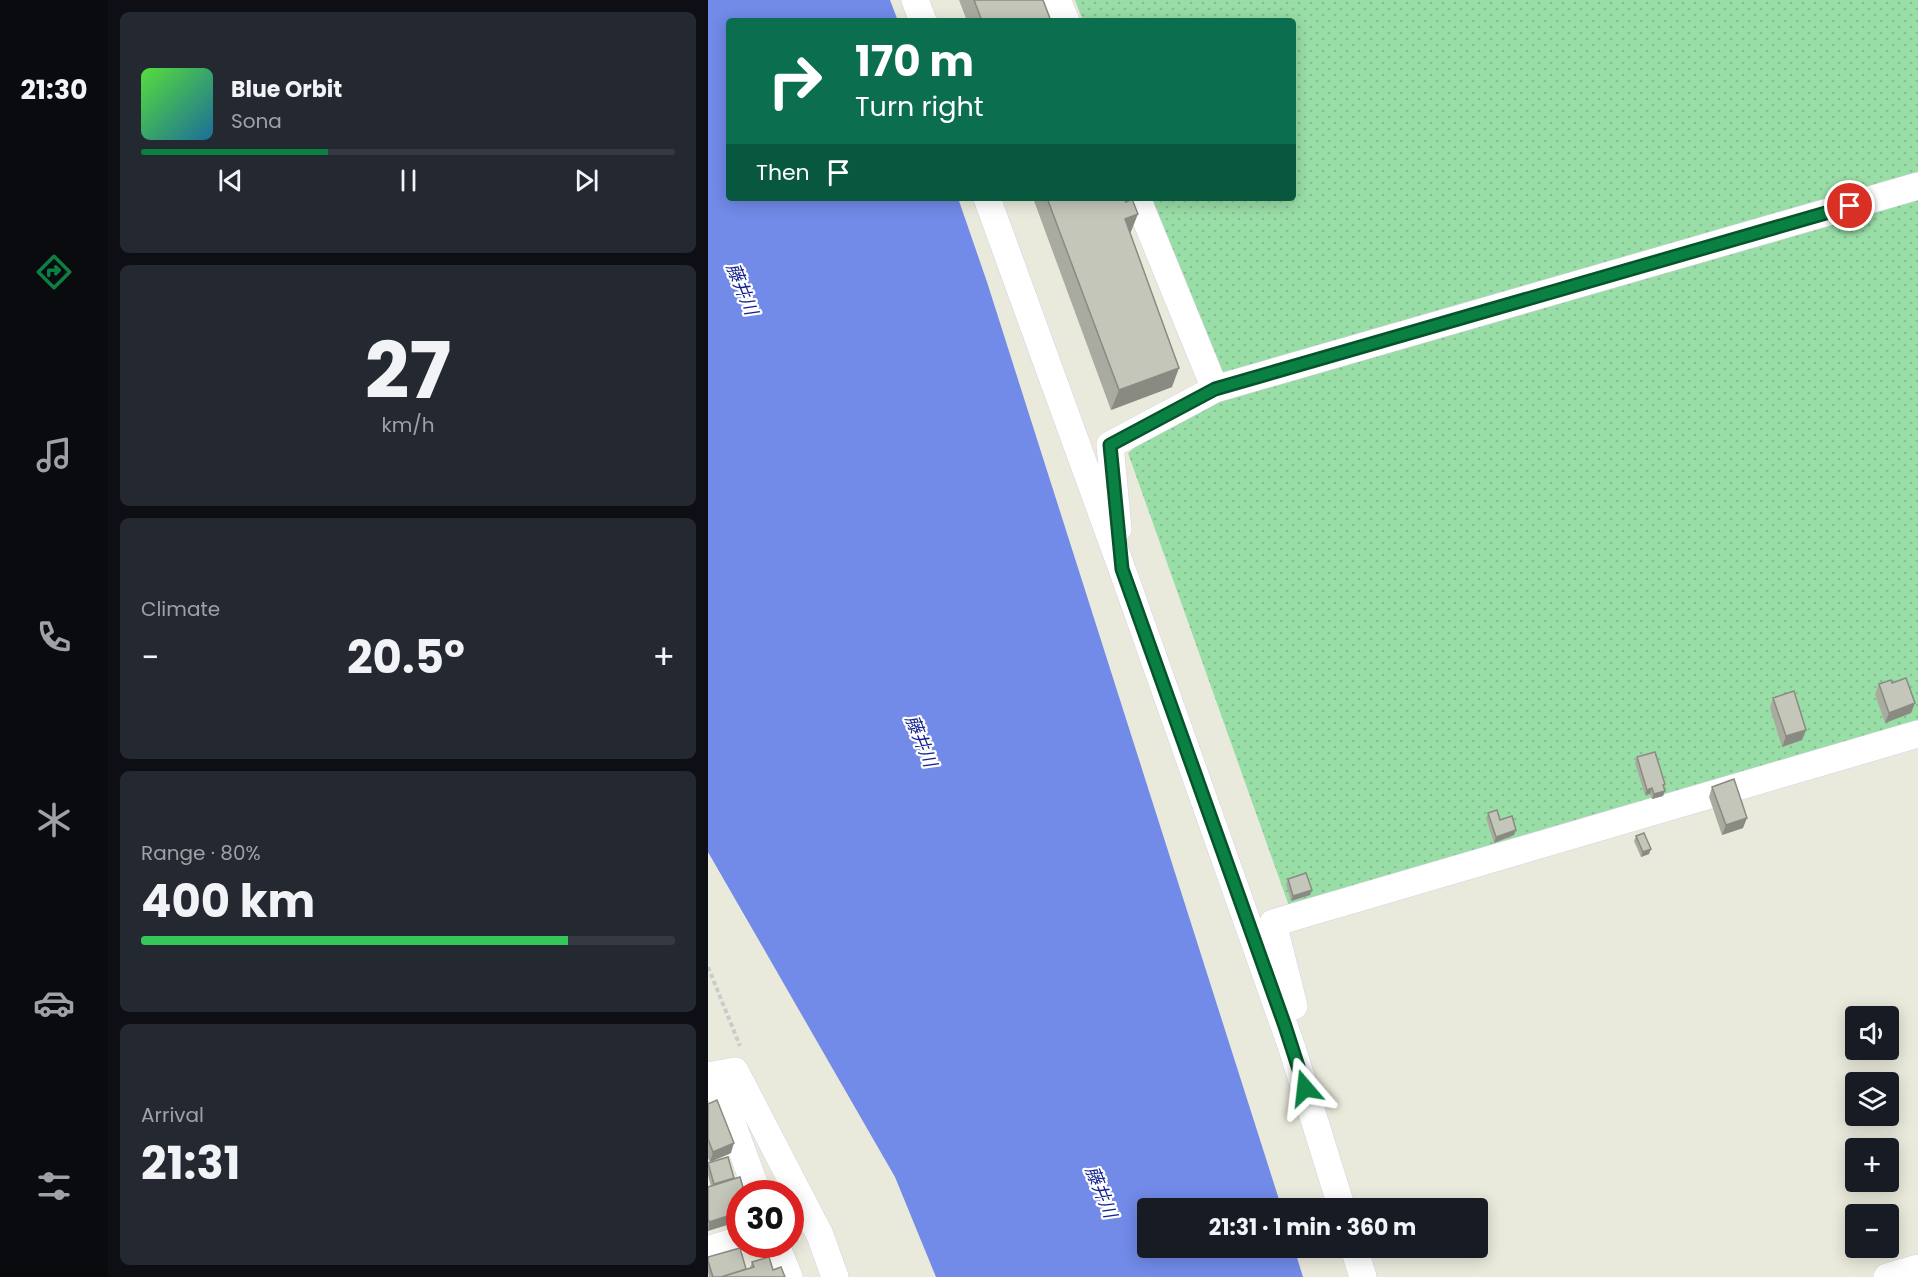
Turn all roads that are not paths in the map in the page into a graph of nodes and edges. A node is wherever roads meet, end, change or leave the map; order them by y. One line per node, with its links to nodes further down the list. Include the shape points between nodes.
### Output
1 (915, 0): 3 (street)
2 (1057, 0): 4 (street)
3 (922, 18)
4 (1065, 18)
5 (1918, 186): 8 (street)
6 (988, 201): 9 (street)
7 (1138, 201): 8 (street)
8 (1215, 389): 9 (street, via 1110,445)
9 (1122, 569): 11 (street)
10 (1918, 734): 11 (street, via 1273,923 1302,1034)
11 (1292, 1048): 14 (street)
12 (708, 1077): 13 (street, via 722,1096); 21 (street, via 735,1071 820,1235)
13 (753, 1180)
14 (1339, 1198)
15 (726, 1244): 16 (street)
16 (708, 1250)
17 (781, 1258): 20 (street)
18 (1357, 1258): 22 (street)
19 (1918, 1268): 23 (street)
20 (789, 1277)
21 (836, 1277)
22 (1363, 1277)
23 (1887, 1277)

